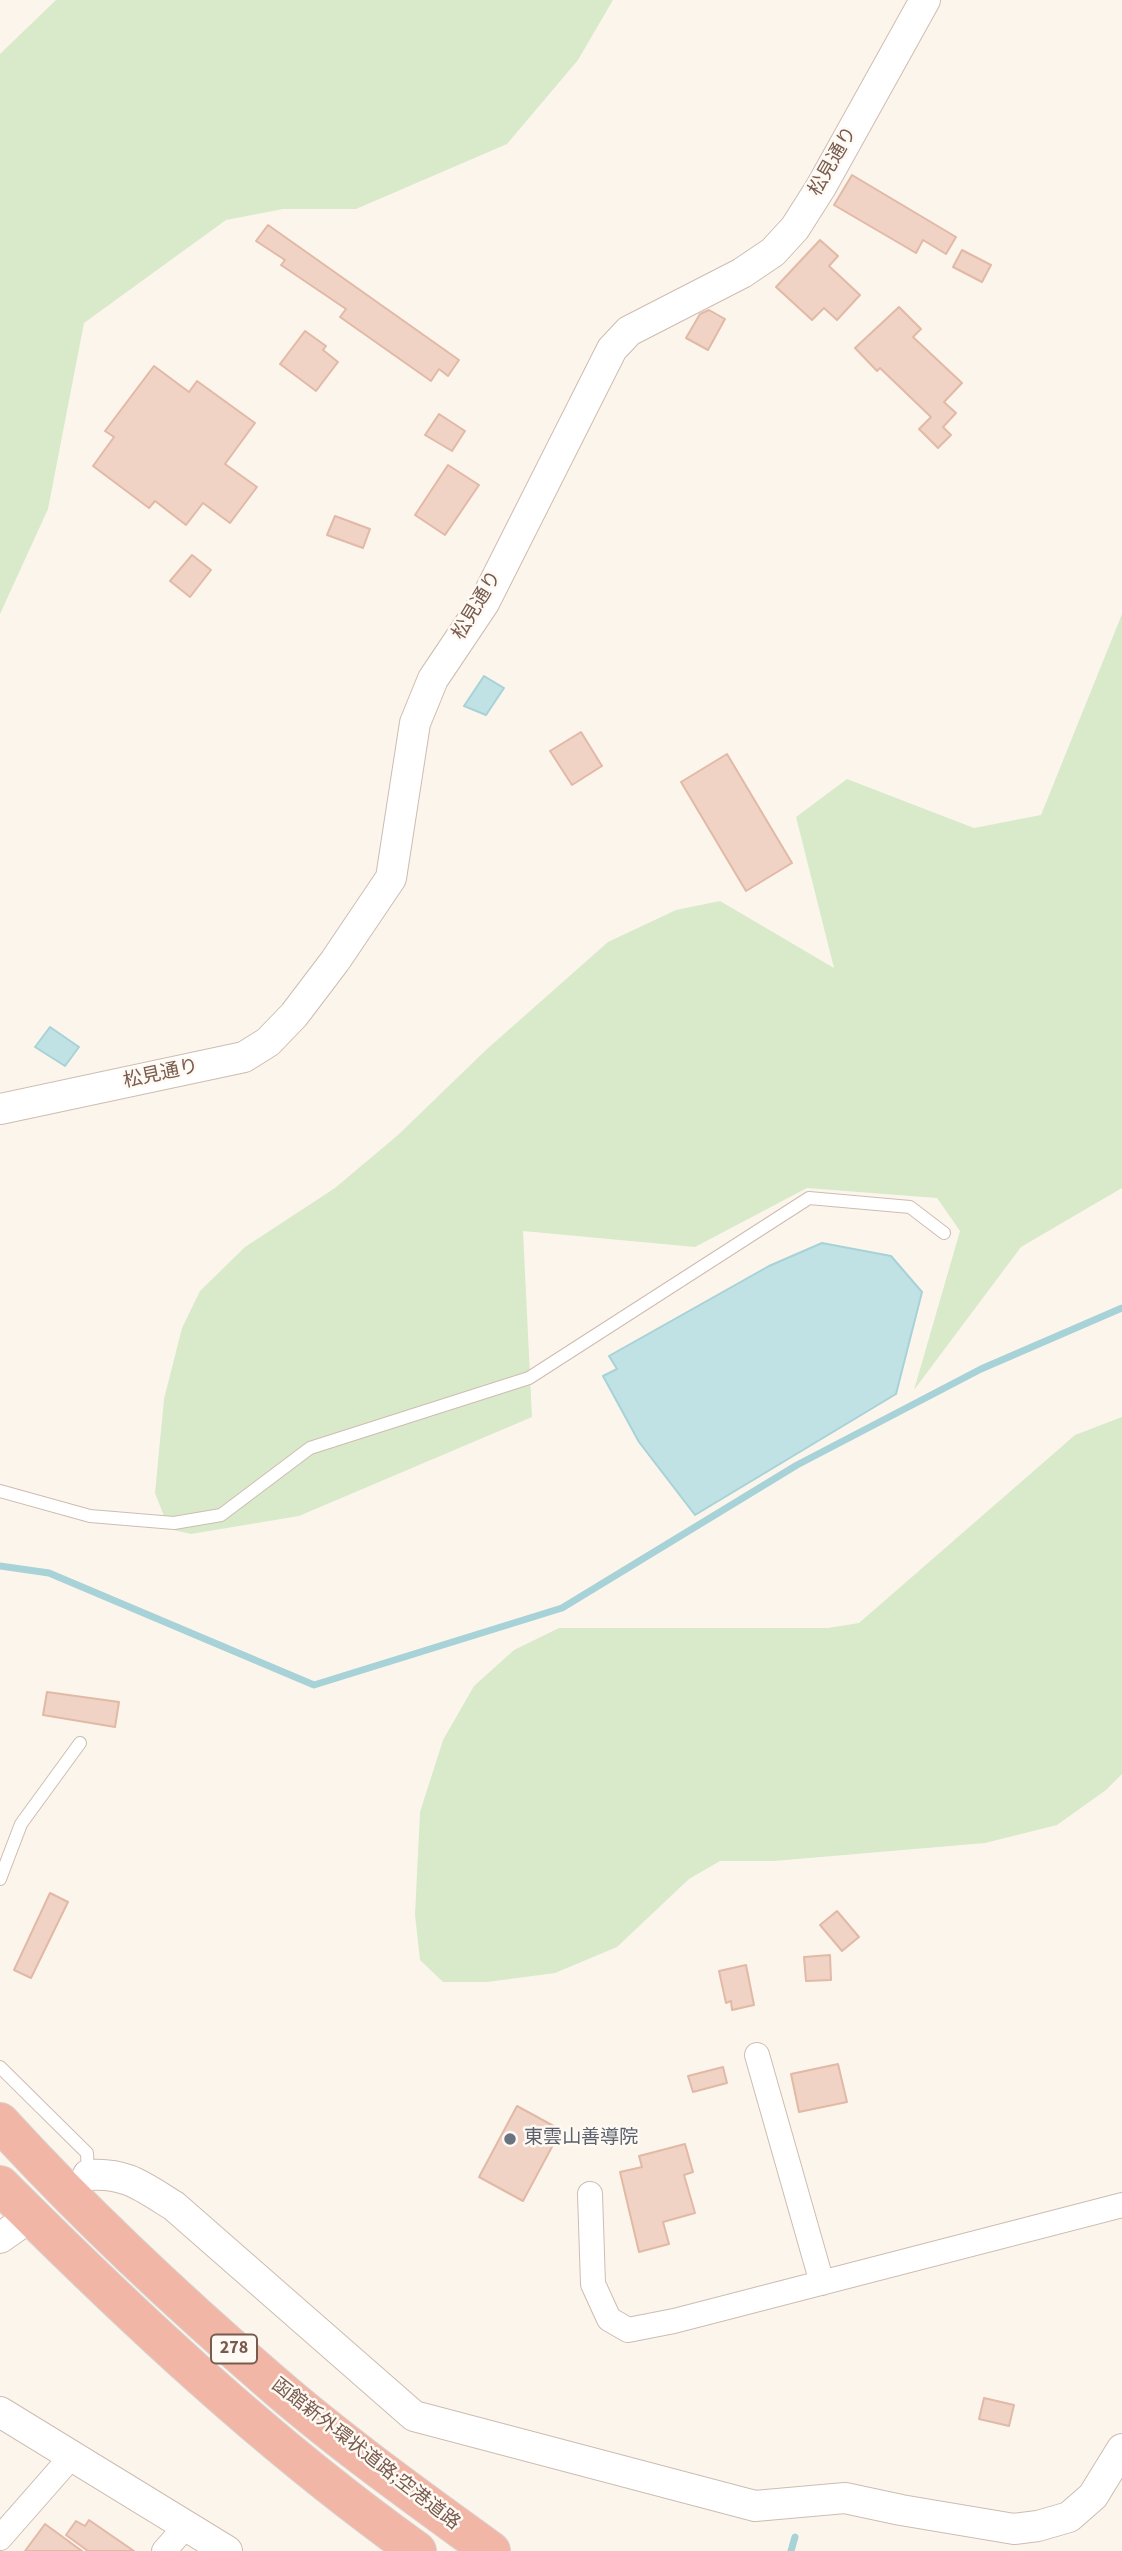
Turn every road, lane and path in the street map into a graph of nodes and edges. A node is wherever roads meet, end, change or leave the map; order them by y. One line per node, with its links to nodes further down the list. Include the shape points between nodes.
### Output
1 (925, 0): 2 (street, 松見通り, via 795,228 773,252 742,273 629,331 612,349 484,603 433,679 415,723 391,878 294,1015 268,1042 244,1057)
2 (0, 1109)
3 (944, 1233): 4 (lane, via 910,1207 809,1198 529,1378 310,1448 221,1515 174,1523 90,1516)
4 (0, 1491)
5 (80, 1743): 6 (lane, via 21,1824)
6 (0, 1879)
7 (757, 2055): 14 (street)
8 (0, 2067): 10 (lane, via 87,2153)
9 (0, 2122): 23 (highway, 函館新外環状道路;空港道路 / 278, via 131,2254 273,2384)
10 (88, 2175): 16 (street, via 109,2173 132,2180 174,2206 414,2416 755,2506 845,2498 1014,2529 1069,2517 1093,2496)
11 (0, 2185): 22 (highway, 278, via 102,2288 246,2417)
12 (590, 2194): 14 (street, via 593,2284 610,2319 628,2330)
13 (1122, 2205): 14 (street)
14 (822, 2283)
15 (0, 2412): 17 (street)
16 (1122, 2449)
17 (71, 2457): 18 (street); 19 (street)
18 (187, 2526): 20 (street); 21 (street)
19 (0, 2538)
20 (164, 2551)
21 (227, 2551)
22 (417, 2551)
23 (491, 2551)

